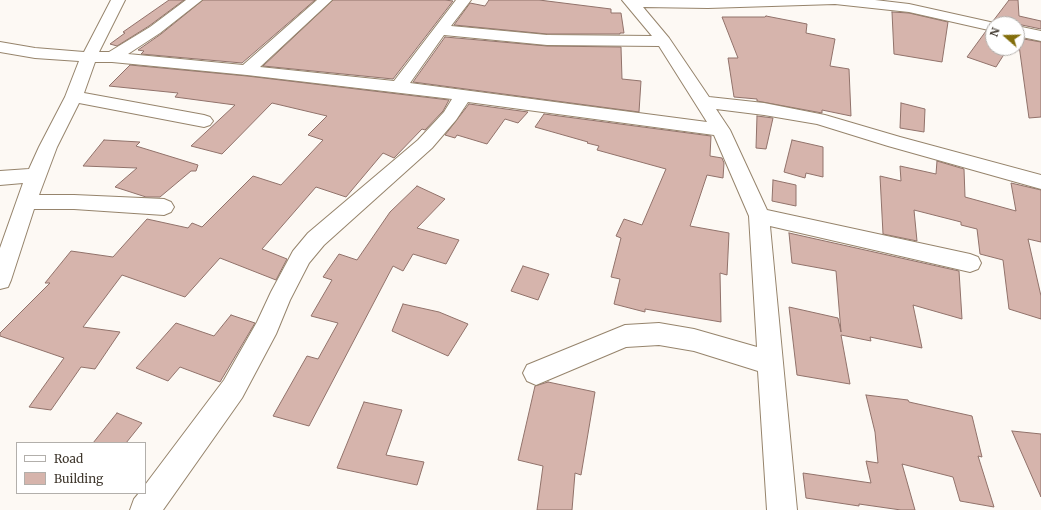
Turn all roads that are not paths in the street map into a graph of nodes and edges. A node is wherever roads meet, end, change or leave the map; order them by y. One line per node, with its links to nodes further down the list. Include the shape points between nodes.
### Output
1 (118, 0): 13 (street)
2 (195, 0): 14 (street, via 155,30)
3 (324, 0): 15 (street)
4 (464, 0): 8 (street)
5 (835, 0): 6 (street, via 708,4); 7 (street, via 909,8)
6 (630, 1): 11 (street)
7 (985, 24)
8 (440, 30): 11 (street, via 547,40); 16 (street)
9 (1025, 33): 10 (street)
10 (1041, 36)
11 (664, 41): 19 (street)
12 (0, 47): 13 (street, via 35,53)
13 (89, 57): 14 (street); 18 (street)
14 (112, 57): 15 (street)
15 (247, 70): 16 (street)
16 (399, 87): 17 (street)
17 (463, 96): 21 (street); 32 (street, via 450,116 425,144 316,239 301,257 267,327 233,388)
18 (74, 97): 20 (street); 22 (street)
19 (703, 102): 21 (street); 24 (street, via 819,119)
20 (204, 121)
21 (721, 130): 27 (street)
22 (36, 175): 23 (street); 25 (street)
23 (0, 178)
24 (1041, 182)
25 (26, 202): 26 (street); 29 (street)
26 (164, 207)
27 (759, 216): 28 (street); 30 (street)
28 (970, 262)
29 (2, 268)
30 (772, 363): 31 (street, via 694,340 659,334 625,336); 33 (street)
31 (536, 373)
32 (145, 510)
33 (782, 510)

